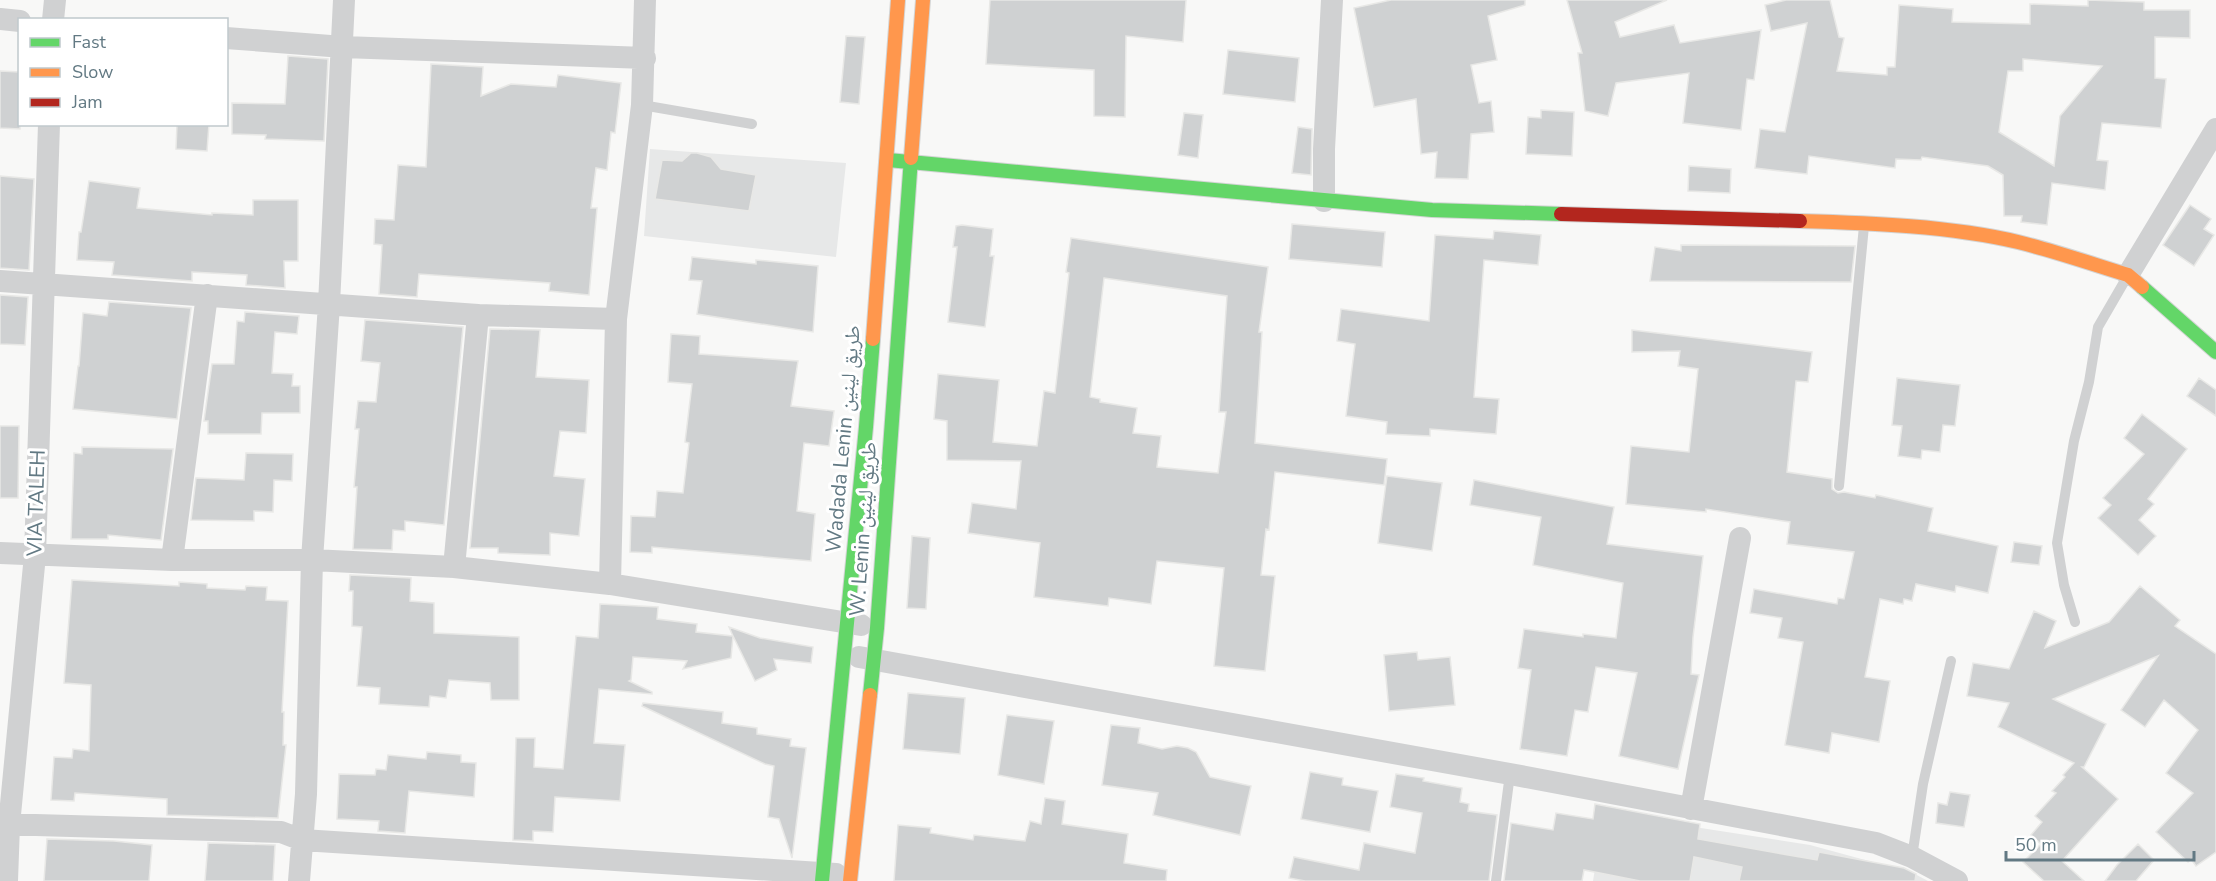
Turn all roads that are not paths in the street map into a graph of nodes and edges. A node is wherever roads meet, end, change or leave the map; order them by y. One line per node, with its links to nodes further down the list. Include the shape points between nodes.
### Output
1 (55, 0): 7 (street)
2 (344, 0): 11 (street)
3 (645, 0): 12 (street)
4 (898, 0): 17 (main road, Wadada Lenin طريق لينين)
5 (923, 0): 18 (main road, W. Lenin طريق لينين)
6 (1332, 0): 19 (street)
7 (53, 18)
8 (0, 19): 9 (street)
9 (18, 21)
10 (228, 38): 11 (street)
11 (343, 47): 12 (street); 25 (street)
12 (645, 58): 13 (street)
13 (642, 105): 14 (lane); 27 (street)
14 (752, 124)
15 (49, 126): 23 (street, VIA TALEH)
16 (2216, 129): 21 (street)
17 (888, 160): 18 (main road); 29 (main road, Wadada Lenin طريق لينين)
18 (912, 162): 19 (main road); 30 (main road, W. Lenin طريق لينين)
19 (1324, 201): 20 (main road, via 1432,210)
20 (1865, 223): 21 (main road, via 2018,242); 31 (lane)
21 (2128, 275): 28 (main road); 40 (lane, via 2098,327 2057,543)
22 (0, 281): 23 (street)
23 (44, 284): 24 (street); 34 (street, VIA TALEH)
24 (207, 295): 25 (street); 35 (street)
25 (329, 304): 26 (street); 36 (street)
26 (478, 315): 27 (street); 37 (street)
27 (616, 319): 38 (street)
28 (2216, 352)
29 (866, 427): 30 (main road); 39 (main road, Wadada Lenin طريق لينين)
30 (891, 431): 41 (main road, W. Lenin طريق لينين)
31 (1839, 486)
32 (1740, 538): 46 (street)
33 (0, 553): 34 (street)
34 (35, 555): 35 (street); 47 (street, VIA TALEH)
35 (172, 560): 36 (street)
36 (312, 560): 37 (street); 48 (street)
37 (454, 567): 38 (street)
38 (610, 584): 39 (street)
39 (848, 622): 41 (street); 42 (main road, Wadada Lenin طريق لينين)
40 (2075, 622)
41 (877, 628): 43 (main road, W. Lenin طريق لينين)
42 (844, 655): 43 (street); 50 (main road, Wadada Lenin طريق لينين)
43 (872, 660): 45 (street); 51 (main road, W. Lenin طريق لينين)
44 (1950, 661): 49 (lane, via 1923,784)
45 (1510, 774): 46 (street); 54 (lane)
46 (1691, 809): 49 (street, via 1876,843)
47 (4, 824): 48 (street, via 281,832); 52 (street, VIA TALEH)
48 (302, 840): 50 (street); 53 (street)
49 (1912, 857): 55 (street)
50 (822, 877): 51 (street)
51 (850, 878)
52 (7, 881)
53 (299, 881)
54 (1496, 881)
55 (1957, 881)

